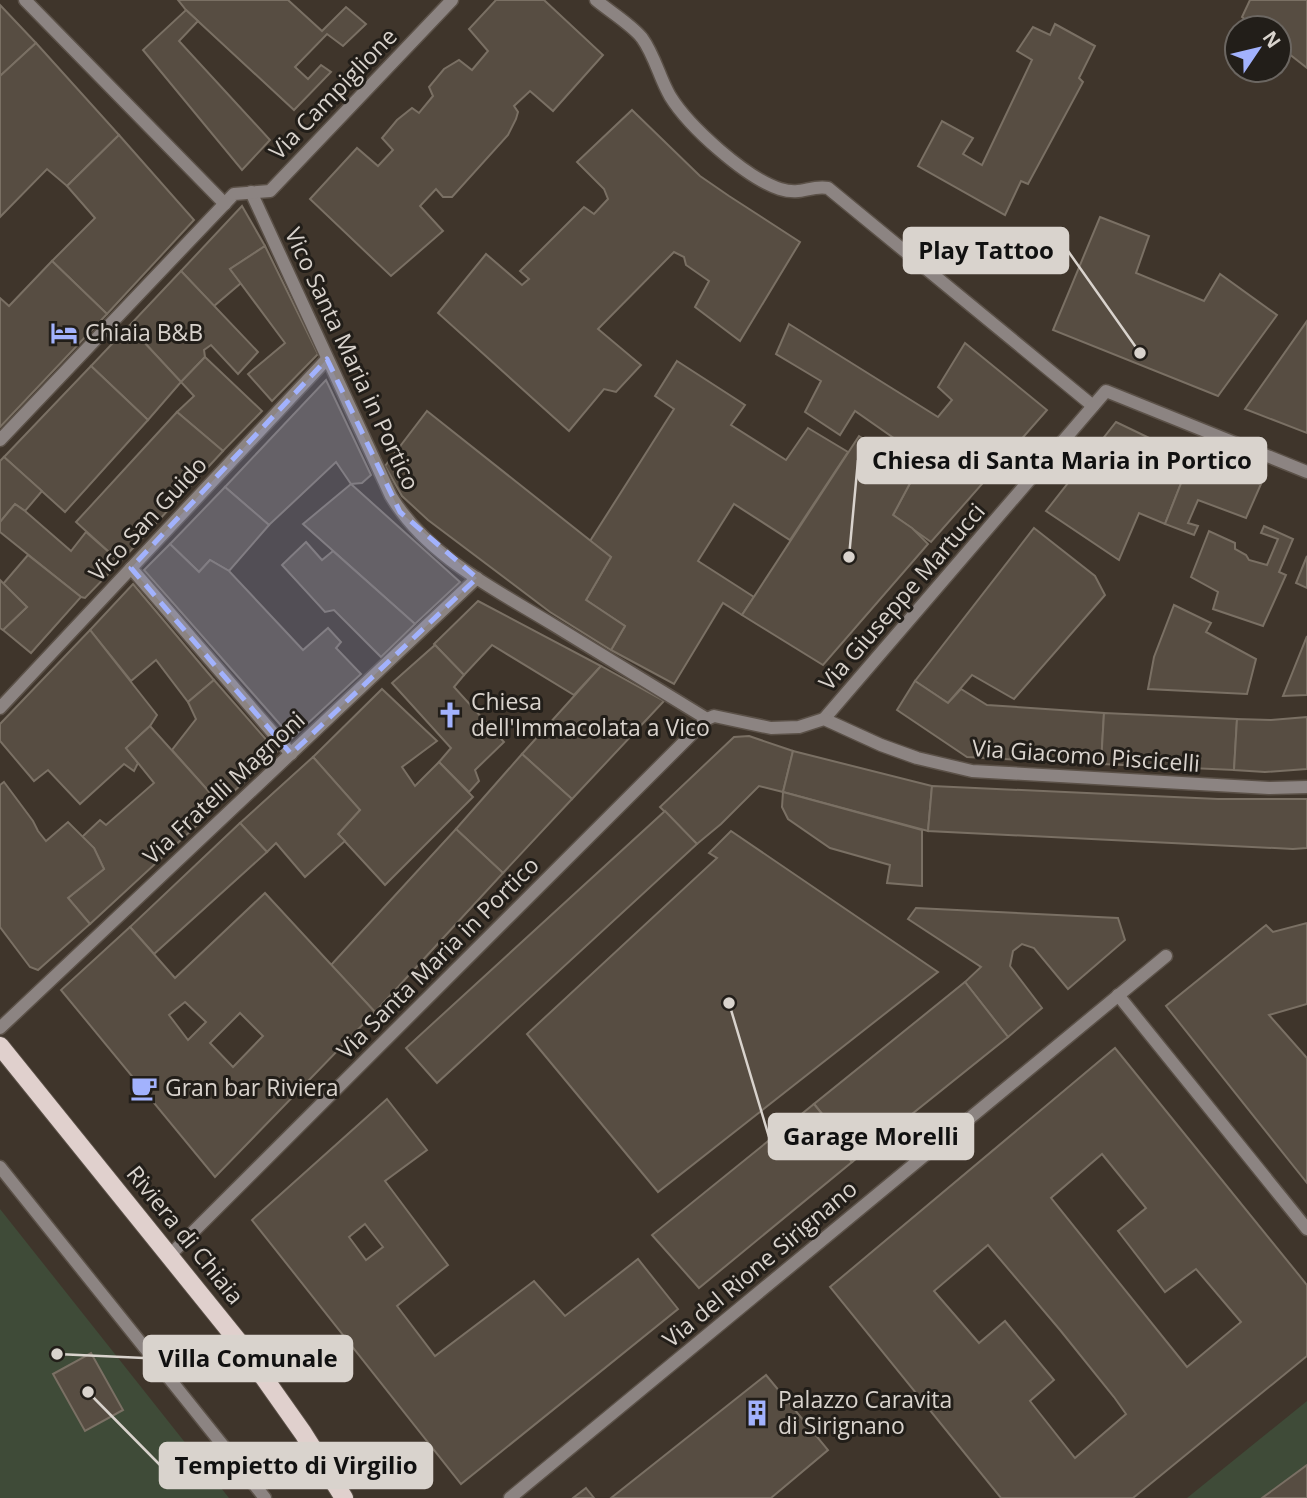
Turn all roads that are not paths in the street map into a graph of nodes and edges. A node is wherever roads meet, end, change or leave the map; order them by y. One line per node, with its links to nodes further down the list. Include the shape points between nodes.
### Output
1 (25, 0): 5 (street)
2 (452, 0): 4 (street, Via Campiglione, via 270,191)
3 (596, 0): 7 (street, via 640,36 678,107 718,148 780,189 799,193 828,188)
4 (251, 192): 5 (street, Via Campiglione); 6 (street, Vico Santa Maria in Portico)
5 (230, 199): 8 (street)
6 (327, 359): 10 (street, Vico San Guido); 11 (street, Vico Santa Maria in Portico, via 400,512 430,543)
7 (1093, 406): 9 (street, via 1106,391); 14 (street, Via Giuseppe Martucci)
8 (0, 440)
9 (1307, 472)
10 (131, 568): 12 (street, Vico San Guido); 15 (street)
11 (477, 579): 13 (street, Vico Santa Maria in Portico); 15 (street, Via Fratelli Magnoni)
12 (0, 708)
13 (707, 719): 14 (street, via 721,716 790,728); 23 (street, Via Santa Maria in Portico)
14 (824, 719): 16 (street, Via Giacomo Piscicelli, via 917,758 972,771)
15 (291, 754): 19 (street, Via Fratelli Magnoni)
16 (1307, 787)
17 (1166, 956): 18 (street, Via del Rione Sirignano)
18 (1118, 995): 22 (street); 26 (street, Via del Rione Sirignano)
19 (0, 1028)
20 (0, 1046): 23 (main road, Riviera di Chiaia)
21 (0, 1167): 24 (street)
22 (1307, 1229)
23 (170, 1255): 25 (main road, Riviera di Chiaia, via 260,1371)
24 (265, 1498)
25 (344, 1498)
26 (510, 1498)

